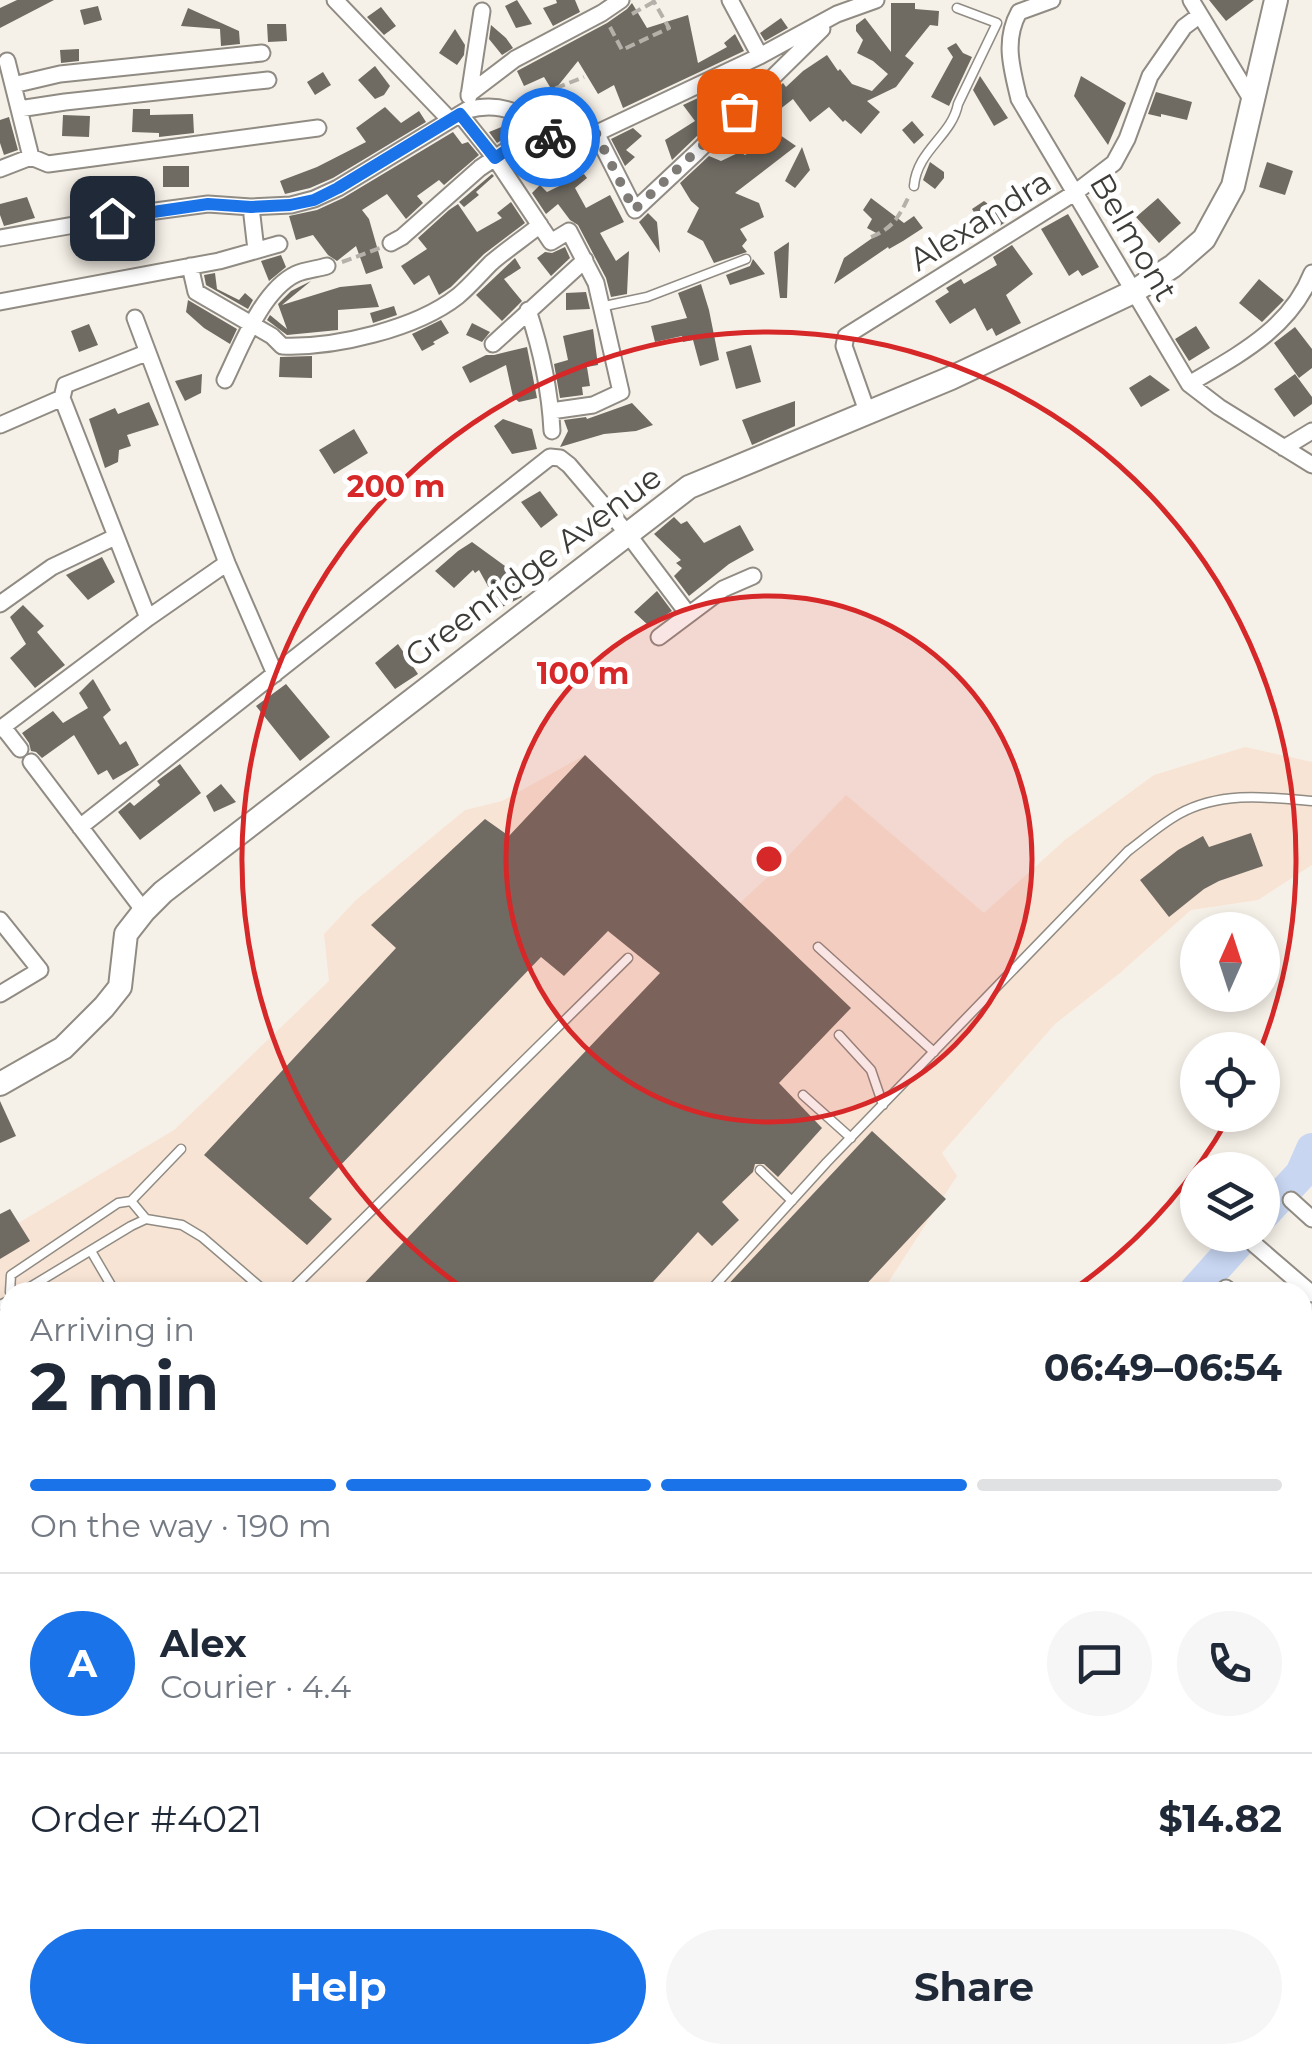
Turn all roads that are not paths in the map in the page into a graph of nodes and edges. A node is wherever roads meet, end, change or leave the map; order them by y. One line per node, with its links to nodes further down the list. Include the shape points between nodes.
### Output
1 (335, 0): 19 (street)
2 (621, 0): 19 (street, via 606,20 514,59)
3 (730, 0): 13 (street)
4 (876, 0): 10 (street)
5 (1052, 0): 27 (street, Belmont, via 1019,12 1010,60 1019,99)
6 (1190, 0): 11 (street)
7 (1276, 0): 17 (street, Greenridge Avenue)
8 (957, 8): 26 (lane, via 997,24 956,115 921,160)
9 (482, 11): 19 (street)
10 (837, 14): 13 (street); 22 (street, via 634,210)
11 (1200, 15): 17 (street); 27 (street, Alexandra, via 1150,76 1114,163)
12 (262, 52): 16 (street)
13 (760, 56): 22 (street)
14 (7, 61): 16 (street)
15 (268, 80): 18 (street)
16 (13, 85): 18 (street)
17 (1252, 102): 39 (street, Greenridge Avenue, via 1233,186 1204,238)
18 (19, 109): 23 (street)
19 (462, 110): 21 (street, via 502,106); 24 (street); 28 (street, via 314,200)
20 (318, 128): 23 (street, via 48,164)
21 (538, 129): 22 (street, via 563,148); 24 (street)
22 (596, 133)
23 (31, 158): 25 (street)
24 (495, 158): 29 (street); 32 (street)
25 (0, 169)
26 (914, 186)
27 (1076, 192): 39 (street, Belmont); 51 (street, Alexandra, via 846,336)
28 (251, 207): 30 (street, via 208,204); 33 (street)
29 (540, 225): 35 (street, via 551,242 569,231); 44 (street, via 458,296 388,329 350,341 282,346)
30 (0, 238)
31 (279, 244): 33 (street)
32 (391, 244)
33 (256, 250): 36 (street)
34 (746, 258): 41 (lane, via 646,297)
35 (585, 260): 41 (street); 42 (street)
36 (190, 266): 40 (street); 44 (street, via 196,292)
37 (328, 266): 44 (street, via 280,284)
38 (1312, 273): 48 (street, via 1263,340)
39 (1132, 292): 48 (street, Belmont); 51 (street, Greenridge Avenue)
40 (0, 302)
41 (600, 307): 50 (street, via 621,392 593,405)
42 (528, 310): 45 (street); 50 (street)
43 (134, 318): 46 (street)
44 (252, 325): 47 (street)
45 (493, 344)
46 (146, 352): 49 (street, via 65,385); 59 (street)
47 (225, 380)
48 (1190, 384): 55 (street, Belmont)
49 (62, 398): 52 (street); 58 (street)
50 (551, 411): 54 (street)
51 (868, 414): 57 (street, Greenridge Avenue, via 689,487)
52 (0, 425)
53 (1312, 430): 55 (street)
54 (552, 431)
55 (1284, 448): 56 (street, Belmont)
56 (1312, 465)
57 (627, 533): 62 (street); 65 (street, via 570,465 550,457); 69 (street, Greenridge Avenue)
58 (116, 537): 61 (street, via 52,567); 63 (street)
59 (227, 563): 63 (street); 65 (street)
60 (753, 576): 62 (street)
61 (0, 604)
62 (688, 614): 64 (street)
63 (148, 618): 66 (street)
64 (658, 638)
65 (274, 674): 68 (street)
66 (2, 728): 68 (street)
67 (1312, 801): 75 (lane, via 1252,796 1180,814 1128,851)
68 (80, 827): 69 (street)
69 (144, 911): 76 (street, Greenridge Avenue, via 126,934 120,987 104,1008 63,1048)
70 (0, 920): 73 (street, via 40,970)
71 (818, 948): 75 (lane)
72 (628, 958): 93 (lane)
73 (0, 994)
74 (839, 1035): 78 (lane, via 872,1070)
75 (934, 1052): 78 (lane)
76 (0, 1084)
77 (802, 1095): 79 (lane)
78 (883, 1105): 79 (lane)
79 (851, 1138): 84 (lane)
80 (181, 1149): 83 (lane)
81 (760, 1170): 84 (lane)
82 (1290, 1200): 85 (street)
83 (131, 1201): 86 (lane); 89 (lane, via 94,1217 11,1275)
84 (792, 1202): 94 (lane)
85 (1312, 1218)
86 (146, 1219): 87 (lane); 92 (lane, via 182,1224)
87 (91, 1251): 90 (lane); 91 (lane)
88 (1263, 1252): 95 (street)
89 (11, 1282)
90 (39, 1282)
91 (110, 1282)
92 (254, 1282)
93 (299, 1282)
94 (718, 1282)
95 (1298, 1282)

